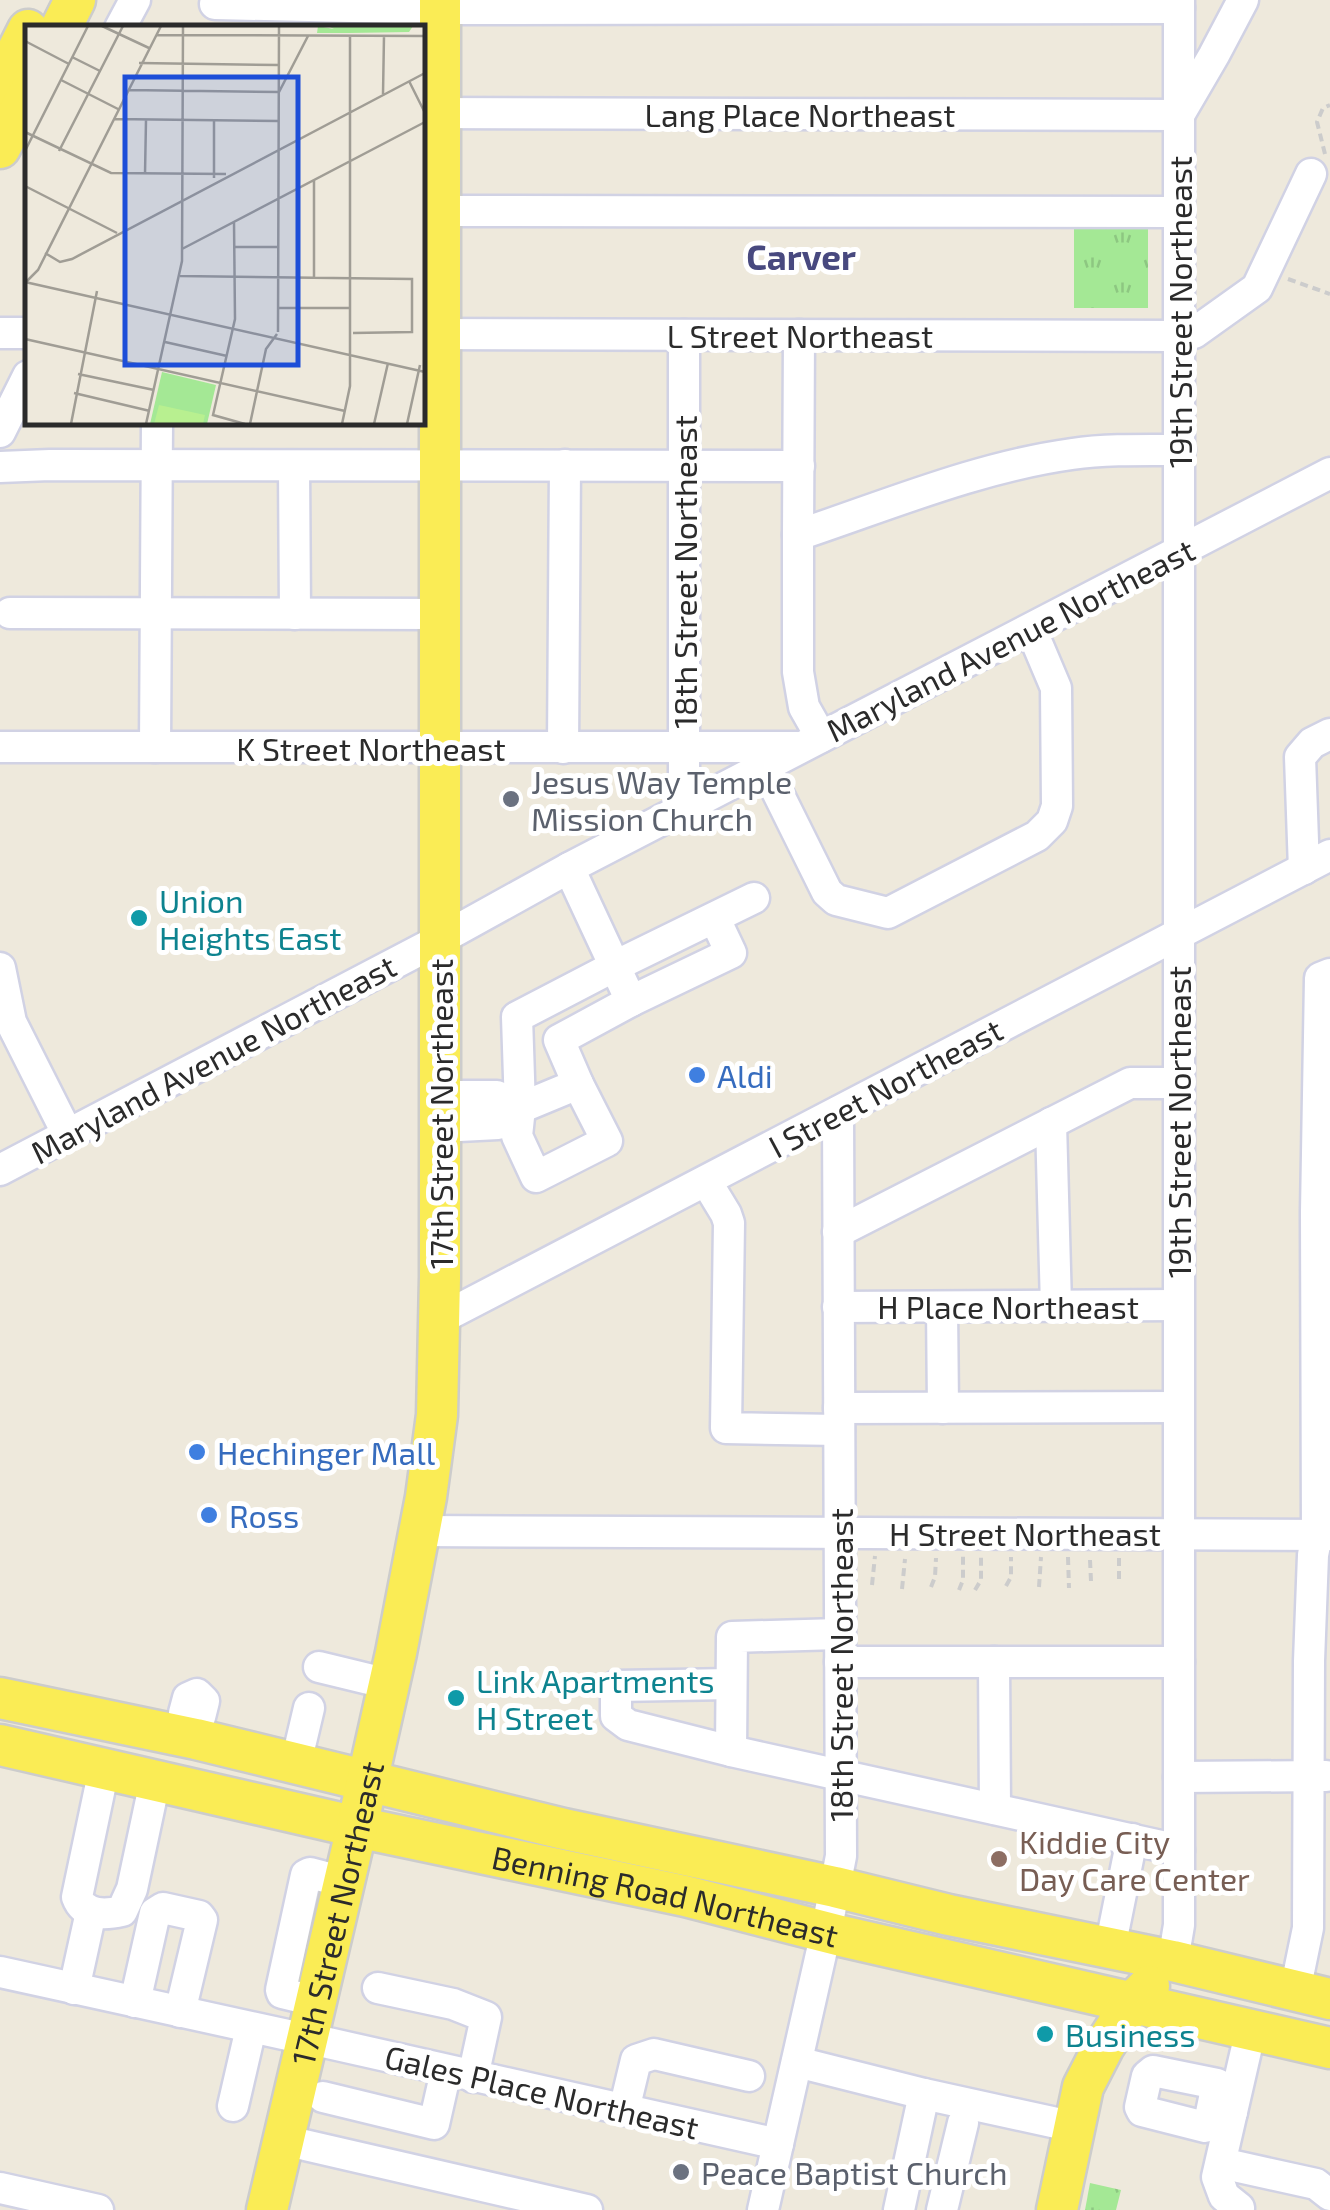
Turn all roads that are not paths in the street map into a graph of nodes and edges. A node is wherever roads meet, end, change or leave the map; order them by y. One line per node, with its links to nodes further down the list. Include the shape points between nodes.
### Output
1 (42, 0): 9 (main road)
2 (75, 0): 10 (main road)
3 (137, 0): 4 (street); 11 (street)
4 (151, 0)
5 (1243, 0): 15 (street)
6 (440, 4): 7 (street); 8 (street); 14 (main road, 17th Street Northeast)
7 (1178, 4): 15 (street, 19th Street Northeast)
8 (212, 10)
9 (30, 25)
10 (62, 25)
11 (122, 25)
12 (25, 45): 13 (main road)
13 (16, 94): 16 (main road)
14 (432, 113): 15 (street, Lang Place Northeast); 18 (main road, 17th Street Northeast)
15 (1178, 114): 19 (street, 19th Street Northeast)
16 (0, 148)
17 (1310, 174): 23 (street, via 1257,288 1194,333)
18 (432, 211): 19 (street); 20 (main road, 17th Street Northeast)
19 (1178, 212): 23 (street, 19th Street Northeast)
20 (431, 334): 21 (street, L Street Northeast); 33 (main road, 17th Street Northeast)
21 (684, 335): 22 (street, L Street Northeast); 28 (street, 18th Street Northeast)
22 (799, 336): 23 (street, L Street Northeast); 34 (street)
23 (1178, 336): 27 (street, 19th Street Northeast)
24 (25, 382): 26 (street)
25 (157, 425): 31 (street)
26 (0, 432)
27 (1180, 450): 36 (street, via 1070,454 1010,467); 37 (street, 19th Street Northeast)
28 (684, 464): 29 (street); 34 (street); 47 (street, 18th Street Northeast)
29 (565, 465): 33 (street); 49 (street)
30 (0, 466): 31 (street)
31 (157, 466): 32 (street); 39 (street)
32 (294, 466): 33 (street); 40 (street)
33 (440, 466): 41 (main road, 17th Street Northeast)
34 (799, 466): 36 (street)
35 (1330, 474): 37 (street, Maryland Avenue Northeast)
36 (798, 535): 44 (street, via 798,672)
37 (1177, 553): 42 (street, Maryland Avenue Northeast); 56 (street, 19th Street Northeast)
38 (10, 613): 39 (street)
39 (157, 614): 40 (street); 46 (street)
40 (295, 614): 41 (street)
41 (440, 614): 48 (main road, 17th Street Northeast)
42 (1031, 629): 44 (street, Maryland Avenue Northeast); 50 (street, via 1056,688 1057,806 1037,836 888,913 836,900)
43 (1330, 734): 52 (street, via 1300,757)
44 (812, 742): 47 (street, K Street Northeast); 50 (street, Maryland Avenue Northeast)
45 (0, 747): 46 (street, K Street Northeast)
46 (155, 747): 48 (street, K Street Northeast)
47 (684, 747): 49 (street, K Street Northeast); 51 (street, 18th Street Northeast)
48 (440, 748): 49 (street, K Street Northeast); 57 (main road, 17th Street Northeast)
49 (562, 748)
50 (765, 767): 51 (street, Maryland Avenue Northeast)
51 (684, 809): 53 (street, Maryland Avenue Northeast)
52 (1317, 862): 56 (street, I Street Northeast)
53 (569, 868): 57 (street, Maryland Avenue Northeast); 58 (street)
54 (754, 898): 55 (street)
55 (714, 919): 58 (street); 61 (street, via 731,952)
56 (1180, 934): 62 (street, 19th Street Northeast); 66 (street, I Street Northeast)
57 (440, 940): 65 (main road, 17th Street Northeast); 68 (street, Maryland Avenue Northeast)
58 (615, 966): 61 (street); 64 (street, via 517,1017)
59 (0, 968): 68 (street, via 11,1022)
60 (1330, 974): 83 (street, via 1320,978 1316,1212)
61 (631, 1001): 63 (street, via 558,1040)
62 (1178, 1083): 67 (street, via 1130,1084); 72 (street, 19th Street Northeast)
63 (578, 1084): 64 (street); 64 (street, via 607,1141 536,1176 517,1136)
64 (520, 1108): 65 (street, via 498,1124)
65 (440, 1112): 76 (main road, 17th Street Northeast)
66 (838, 1112): 70 (street, I Street Northeast); 71 (street, 18th Street Northeast)
67 (1052, 1123): 71 (street); 73 (street)
68 (68, 1135): 69 (street, Maryland Avenue Northeast)
69 (0, 1170)
70 (706, 1181): 76 (street, I Street Northeast); 79 (street, via 729,1223 726,1428)
71 (838, 1232): 74 (street, 18th Street Northeast)
72 (1178, 1305): 73 (street, H Place Northeast); 77 (street, 19th Street Northeast)
73 (1056, 1306): 75 (street, H Place Northeast)
74 (838, 1307): 75 (street, H Place Northeast); 79 (street, 18th Street Northeast)
75 (942, 1307): 78 (street)
76 (440, 1319): 80 (main road, 17th Street Northeast, via 436,1428)
77 (1178, 1407): 78 (street); 82 (street, 19th Street Northeast)
78 (943, 1408): 79 (street)
79 (839, 1419): 81 (street, 18th Street Northeast)
80 (420, 1530): 81 (street, H Street Northeast); 89 (main road, 17th Street Northeast)
81 (839, 1533): 82 (street, H Street Northeast); 84 (street, 18th Street Northeast)
82 (1178, 1534): 83 (street, H Street Northeast); 87 (street, 19th Street Northeast)
83 (1324, 1535): 85 (street, via 1313,1555)
84 (840, 1648): 86 (street); 90 (street, via 732,1637); 97 (street, 18th Street Northeast)
85 (1320, 1661): 98 (street)
86 (994, 1662): 87 (street); 102 (street)
87 (1178, 1662): 99 (street, 19th Street Northeast)
88 (319, 1667): 89 (street)
89 (389, 1684): 101 (main road, 17th Street Northeast)
90 (731, 1684): 94 (street); 94 (street, via 616,1686 615,1702 616,1716 628,1724)
91 (0, 1698): 95 (main road, Benning Road Northeast, via 189,1730)
92 (309, 1708): 95 (street)
93 (0, 1745): 96 (main road, Benning Road Northeast)
94 (731, 1751): 97 (street)
95 (296, 1763): 101 (main road, Benning Road Northeast)
96 (104, 1769): 100 (main road, Benning Road Northeast); 108 (street, via 77,1897)
97 (840, 1775): 102 (street); 106 (street, 18th Street Northeast)
98 (1320, 1776): 99 (street); 107 (street, via 1307,1790)
99 (1179, 1777): 105 (street, 19th Street Northeast)
100 (155, 1781): 103 (main road, Benning Road Northeast); 108 (street, via 122,1910)
101 (367, 1781): 103 (main road, 17th Street Northeast); 106 (main road, Benning Road Northeast)
102 (995, 1809): 104 (street)
103 (357, 1828): 109 (main road, Benning Road Northeast); 119 (main road, 17th Street Northeast)
104 (1132, 1840): 105 (street); 110 (street)
105 (1179, 1850): 111 (street, 19th Street Northeast)
106 (836, 1888): 109 (street, 18th Street Northeast); 110 (main road, Benning Road Northeast)
107 (1319, 1888): 115 (street, via 1308,1928)
108 (92, 1912): 114 (street)
109 (826, 1932): 116 (main road, Benning Road Northeast); 123 (street, 18th Street Northeast)
110 (1091, 1944): 111 (main road, Benning Road Northeast); 116 (main road)
111 (1173, 1962): 115 (main road, Benning Road Northeast); 116 (main road)
112 (0, 1972): 114 (street, Gales Place Northeast)
113 (378, 1988): 124 (street, via 486,2017)
114 (74, 1989): 117 (street, Gales Place Northeast)
115 (1312, 1995)
116 (1114, 1999): 121 (main road, Benning Road Northeast); 131 (main road)
117 (134, 2002): 118 (street, Gales Place Northeast); 118 (street, via 155,1913 163,1908 202,1920)
118 (180, 2012): 120 (street, Gales Place Northeast)
119 (309, 2026): 120 (street, Gales Place Northeast); 124 (street, Gales Place Northeast); 132 (main road, 17th Street Northeast)
120 (251, 2028): 128 (street)
121 (1251, 2029): 122 (main road, Benning Road Northeast); 134 (street, via 1222,2110)
122 (1330, 2048)
123 (797, 2062): 126 (street); 133 (street, 18th Street Northeast)
124 (460, 2074): 127 (street, via 434,2124); 129 (street, Gales Place Northeast)
125 (749, 2076): 129 (street, via 654,2054 636,2060)
126 (924, 2094): 131 (street); 142 (street)
127 (323, 2097)
128 (233, 2106)
129 (624, 2110): 133 (street, Gales Place Northeast)
130 (962, 2123): 143 (street)
131 (1076, 2128): 144 (main road)
132 (283, 2140): 139 (main road, 17th Street Northeast); 140 (street)
133 (778, 2144): 141 (street, 18th Street Northeast)
134 (1220, 2163): 136 (street, via 1316,2184); 137 (street, via 1220,2188)
135 (0, 2188): 138 (street)
136 (1330, 2196)
137 (1239, 2208)
138 (98, 2210)
139 (267, 2210)
140 (587, 2210)
141 (763, 2210)
142 (899, 2210)
143 (942, 2210)
144 (1058, 2210)

